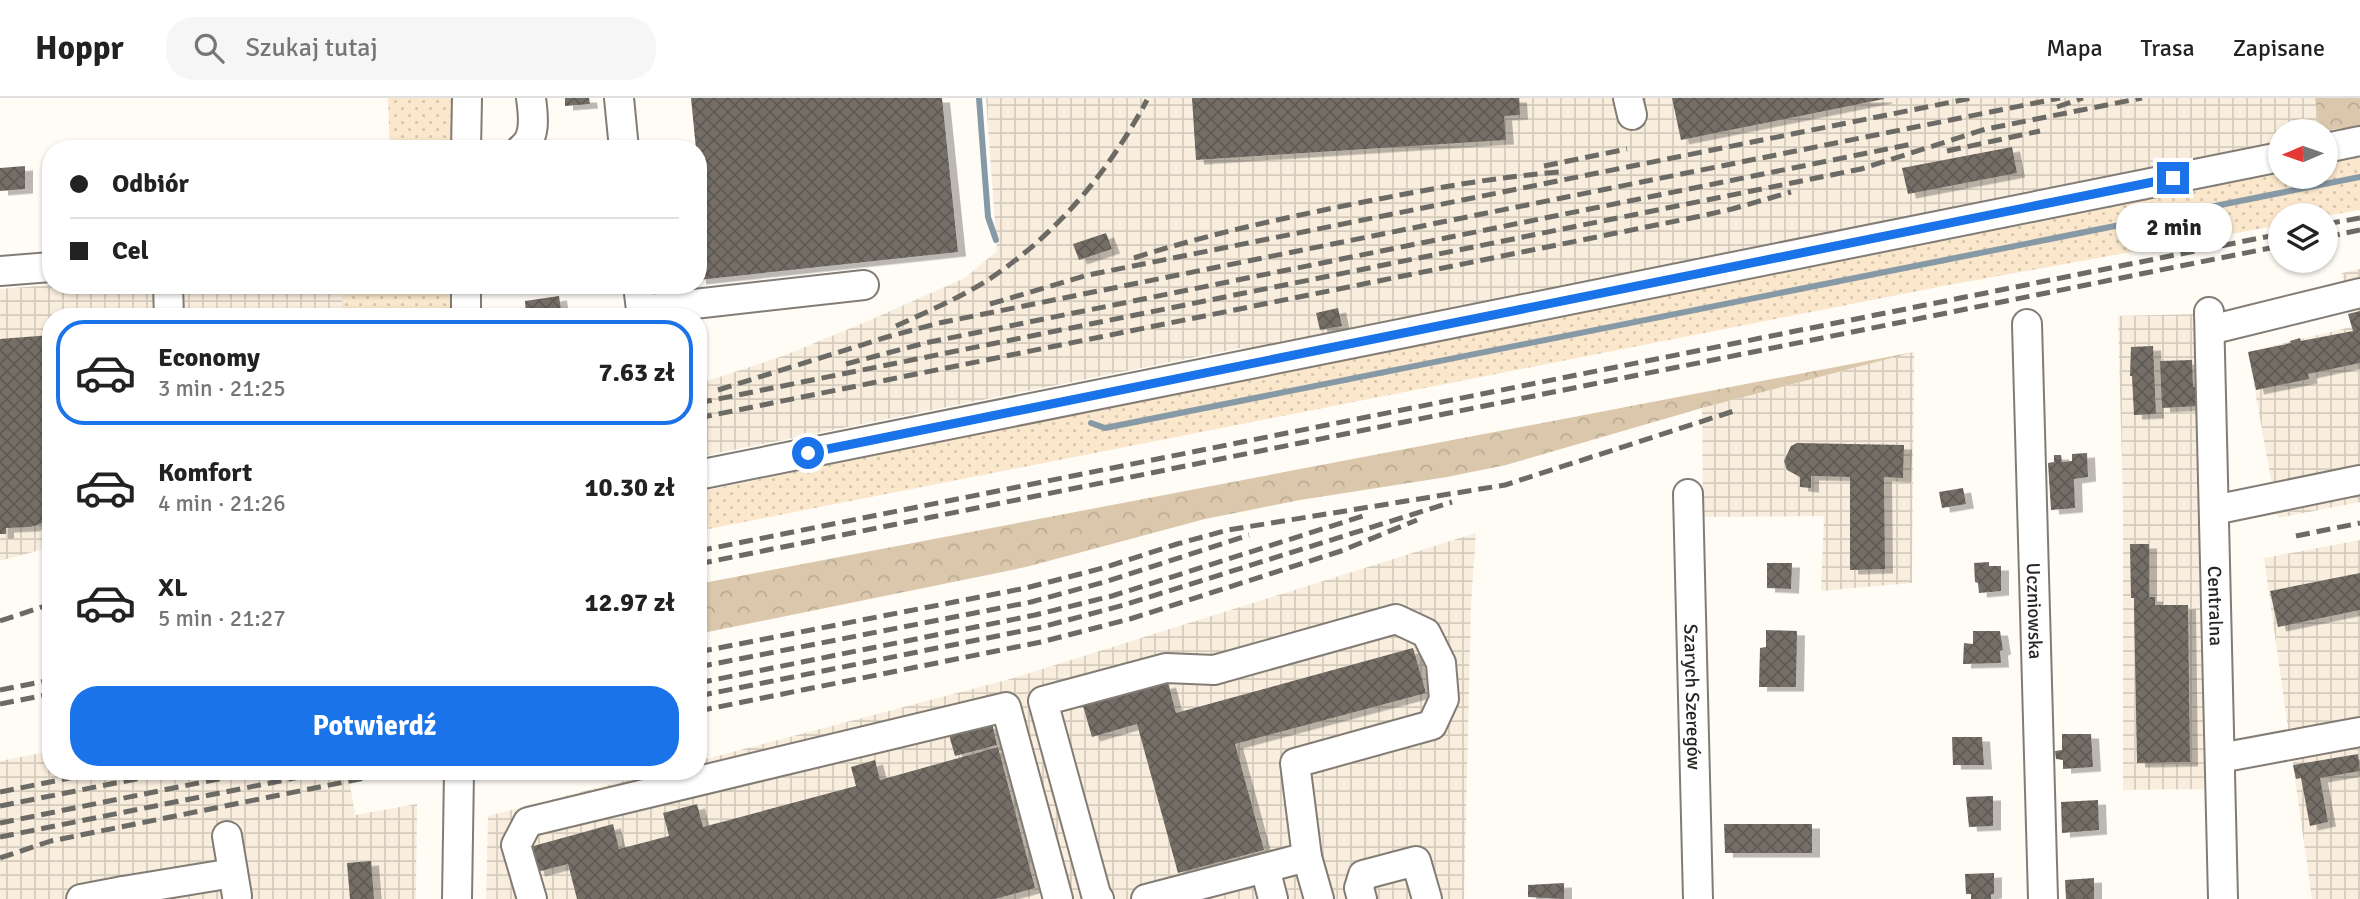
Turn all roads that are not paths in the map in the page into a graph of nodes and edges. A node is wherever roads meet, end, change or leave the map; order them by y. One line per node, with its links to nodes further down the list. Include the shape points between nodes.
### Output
1 (467, 98): 4 (street)
2 (531, 98): 5 (street, via 534,124)
3 (619, 98): 6 (street)
4 (466, 140)
5 (529, 140)
6 (623, 140)
7 (2360, 141): 8 (street)
8 (2338, 146)
9 (2268, 159): 16 (street, via 1768,253)
10 (42, 268): 11 (street)
11 (0, 271)
12 (864, 285): 14 (street)
13 (2360, 293): 19 (street, Centralna, via 2210,321)
14 (659, 308)
15 (2027, 324): 40 (street, Uczniowska)
16 (707, 473)
17 (2360, 480): 19 (street)
18 (1689, 494): 39 (street, Szarych Szeregów)
19 (2214, 510): 21 (street, Centralna)
20 (2360, 732): 21 (street)
21 (2220, 758): 41 (street, Centralna)
22 (707, 779): 32 (street, via 1006,707)
23 (459, 780): 30 (street)
24 (703, 780): 31 (street, via 528,822 516,845)
25 (227, 836): 28 (street, via 235,885)
26 (1307, 857): 27 (street); 33 (street, via 1295,763 1432,725 1444,699 1441,663 1426,633 1396,620 1213,670 1166,668 1043,701); 36 (street)
27 (1265, 868): 34 (street); 35 (street)
28 (124, 895): 29 (street)
29 (81, 899)
30 (457, 899)
31 (532, 899)
32 (1058, 899)
33 (1099, 899)
34 (1146, 899)
35 (1273, 899)
36 (1319, 899)
37 (1362, 899): 38 (street, via 1363,875 1416,861)
38 (1427, 899)
39 (1698, 899)
40 (2043, 899)
41 (2223, 899)

